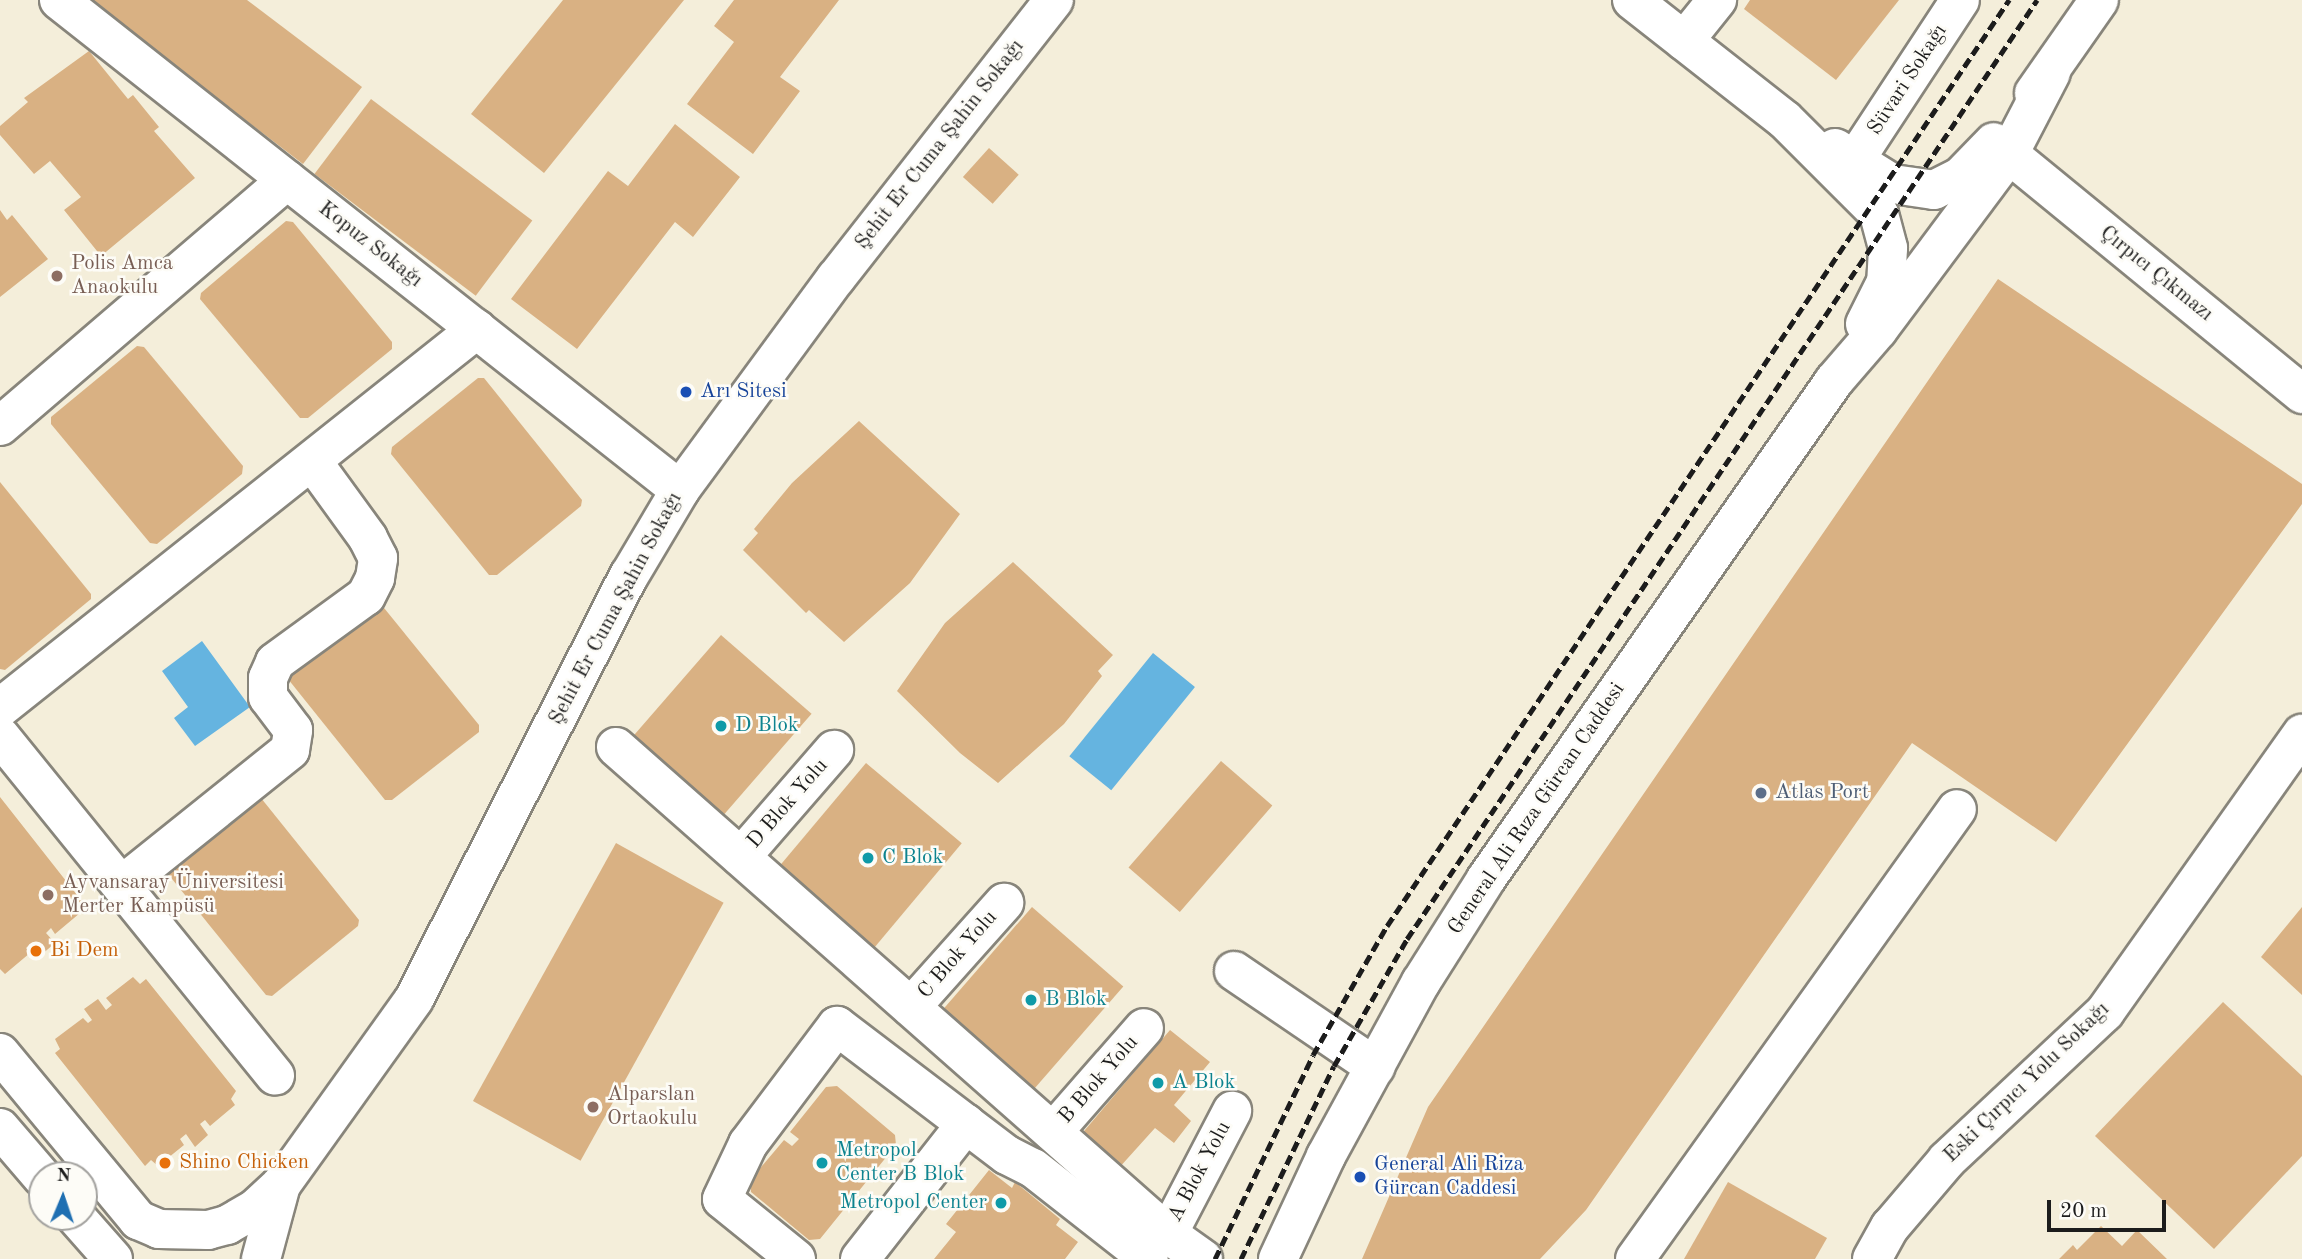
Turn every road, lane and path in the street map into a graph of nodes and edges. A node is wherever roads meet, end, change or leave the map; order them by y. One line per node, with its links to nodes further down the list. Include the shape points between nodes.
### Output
1 (59, 0): 12 (main road, Kopuz Sokağı)
2 (1054, 0): 18 (main road, Şehit Er Cuma Şahin Sokağı, via 836,278)
3 (1632, 0): 7 (main road)
4 (1717, 0): 7 (main road)
5 (1960, 0): 11 (main road, Süvari Sokağı)
6 (2099, 0): 8 (main road)
7 (1684, 41): 9 (main road)
8 (2051, 73): 10 (main road); 11 (main road, via 1961,176 1934,191 1893,184)
9 (1785, 120): 11 (main road); 14 (main road, via 1879,214 1888,248 1882,291)
10 (2009, 154): 14 (main road, via 1878,330); 15 (main road, Çırpıcı Çıkmazı)
11 (1856, 160)
12 (287, 180): 13 (main road, Kopuz Sokağı); 16 (main road)
13 (477, 329): 17 (main road); 18 (main road, Kopuz Sokağı)
14 (1834, 381): 32 (main road, General Ali Rıza Gürcan Caddesi, via 1486,879 1421,982)
15 (2302, 394)
16 (0, 426)
17 (312, 461): 19 (main road); 26 (main road, via 368,538 378,558 375,578 366,596 275,662 268,678 268,698 293,730 289,750)
18 (680, 490): 39 (main road, Şehit Er Cuma Şahin Sokağı, via 629,576 414,999)
19 (0, 708)
20 (2302, 734): 49 (main road, Eski Çırpıcı Yolu Sokağı, via 2105,1012 1947,1160 1890,1227)
21 (0, 736): 26 (main road)
22 (616, 747): 25 (main road)
23 (834, 750): 25 (main road, D Blok Yolu)
24 (1957, 809): 48 (main road)
25 (741, 857): 29 (main road)
26 (123, 884): 33 (main road)
27 (1004, 903): 29 (main road, C Blok Yolu)
28 (1234, 971): 32 (main road)
29 (912, 1007): 37 (main road)
30 (1144, 1028): 37 (main road, B Blok Yolu)
31 (0, 1053): 39 (main road, via 138,1220 159,1229 208,1230 256,1208)
32 (1375, 1067): 47 (main road, General Ali Rıza Gürcan Caddesi, via 1326,1156)
33 (275, 1076)
34 (1232, 1111): 41 (main road, A Blok Yolu)
35 (966, 1124): 41 (main road, via 1007,1155); 44 (main road, via 837,1026 748,1144 722,1199); 45 (main road)
36 (0, 1128): 38 (main road)
37 (1053, 1132): 41 (main road)
38 (28, 1161)
39 (281, 1185): 43 (main road)
40 (88, 1231): 42 (main road)
41 (1158, 1246): 46 (main road)
42 (113, 1259)
43 (261, 1259)
44 (796, 1259)
45 (860, 1259)
46 (1203, 1259)
47 (1278, 1259)
48 (1635, 1259)
49 (1872, 1259)

